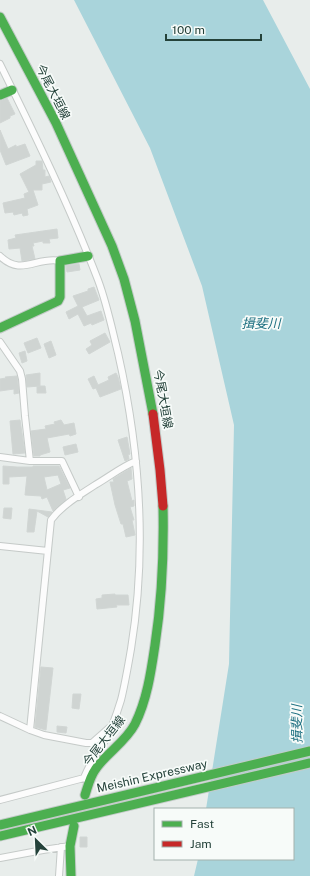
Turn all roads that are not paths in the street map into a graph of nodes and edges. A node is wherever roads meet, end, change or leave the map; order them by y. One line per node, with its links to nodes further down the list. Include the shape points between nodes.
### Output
1 (0, 17): 21 (main road, 今尾大垣線, via 73,158 119,265 139,334 162,472 165,546 162,591 150,675 138,715 129,733)
2 (0, 64): 3 (street)
3 (12, 90): 4 (main road); 6 (street, via 41,148)
4 (0, 95)
5 (0, 256): 7 (street, via 11,265)
6 (88, 256): 7 (main road); 12 (street, via 99,282 112,330)
7 (60, 261): 8 (main road, via 58,301)
8 (0, 328)
9 (0, 342): 11 (street, via 20,371)
10 (0, 457): 11 (street)
11 (30, 461): 13 (street, via 62,461)
12 (136, 461): 13 (street); 17 (street, via 140,550 137,614 121,701)
13 (79, 497): 15 (street, via 51,520)
14 (0, 546): 15 (street)
15 (48, 551): 18 (street)
16 (0, 716): 18 (street)
17 (112, 726): 18 (street, via 92,743); 21 (street, via 87,770)
18 (30, 730)
19 (310, 751): 24 (main road, Meishin Expressway)
20 (310, 763): 26 (main road, Meishin Expressway)
21 (87, 779): 22 (main road, 今尾大垣線); 23 (street)
22 (85, 795)
23 (0, 800)
24 (0, 825)
25 (74, 826): 27 (main road)
26 (0, 836)
27 (65, 847): 28 (street); 29 (street); 30 (main road)
28 (0, 858)
29 (59, 876)
30 (71, 876)

